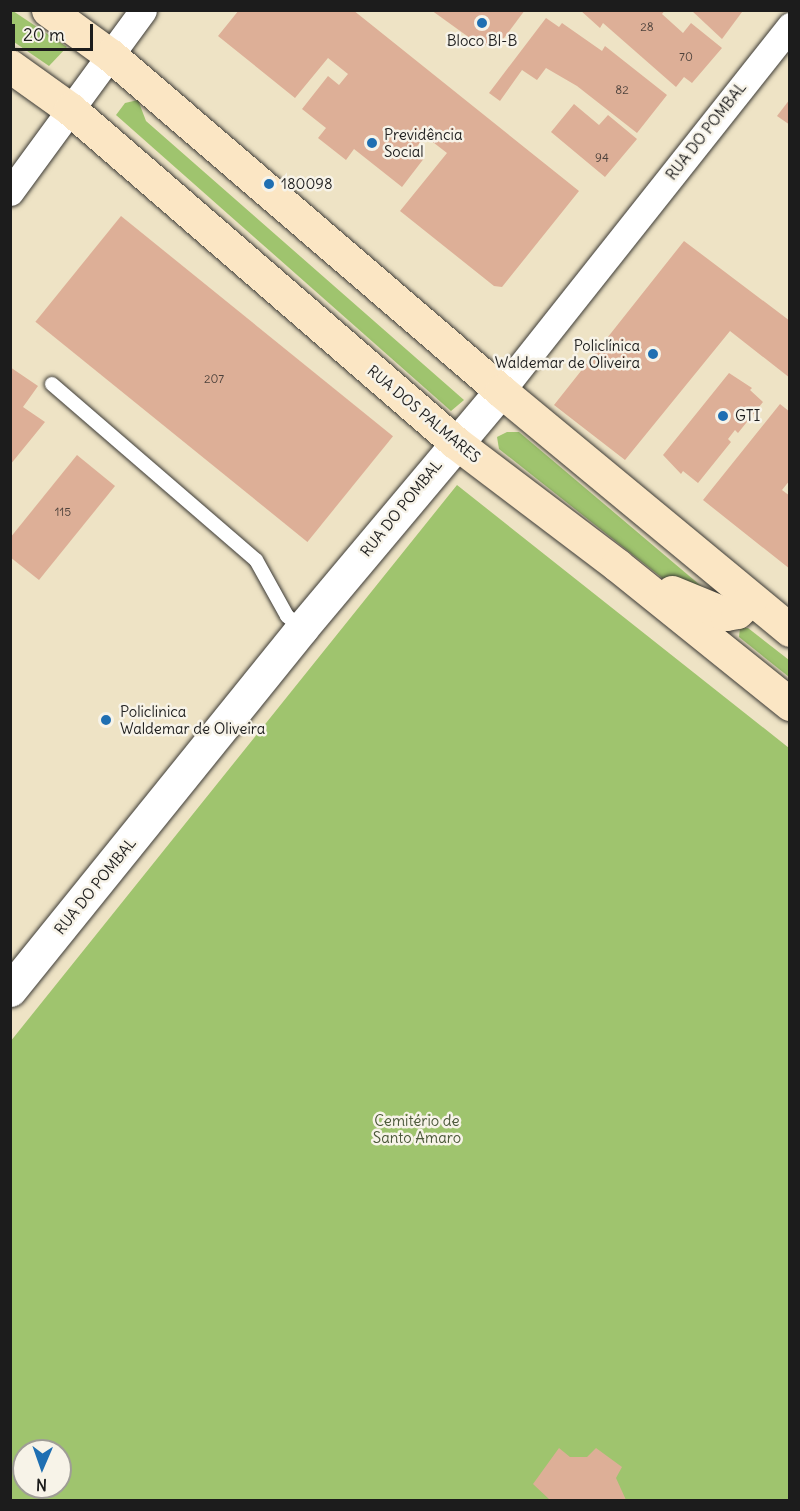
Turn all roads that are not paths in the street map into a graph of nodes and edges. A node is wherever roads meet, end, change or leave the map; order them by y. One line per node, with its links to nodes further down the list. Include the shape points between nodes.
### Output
1 (48, 10): 4 (main road)
2 (143, 10): 4 (street)
3 (789, 26): 9 (street, RUA DO POMBAL)
4 (110, 55): 6 (street); 9 (main road)
5 (10, 66): 6 (main road, RUA DOS PALMARES)
6 (70, 109): 7 (street); 10 (main road, RUA DOS PALMARES)
7 (10, 192)
8 (52, 384): 13 (lane, via 255,560 269,578 284,611)
9 (501, 391): 10 (street, RUA DO POMBAL); 12 (main road)
10 (455, 442): 11 (main road, RUA DOS PALMARES); 13 (street, RUA DO POMBAL)
11 (617, 565): 12 (main road, via 711,611 737,612); 15 (main road, RUA DOS PALMARES)
12 (750, 600): 14 (main road)
13 (302, 628): 16 (street, RUA DO POMBAL)
14 (789, 630)
15 (789, 704)
16 (10, 990)

